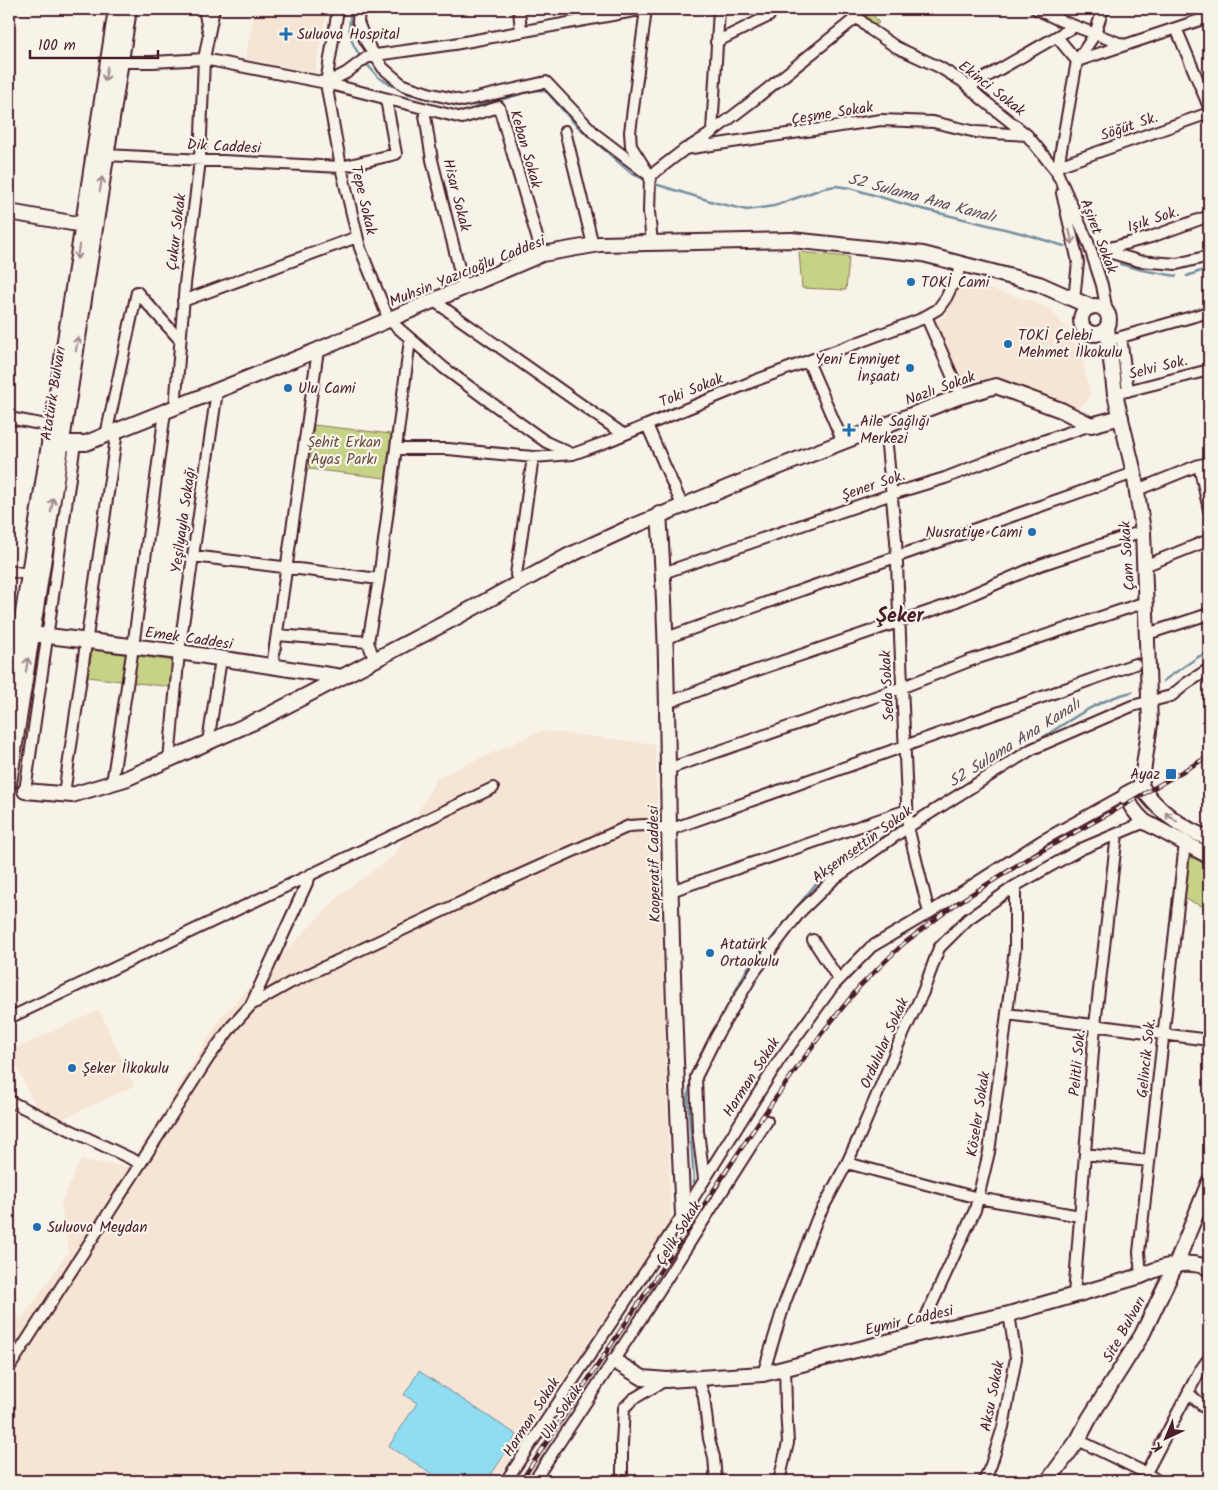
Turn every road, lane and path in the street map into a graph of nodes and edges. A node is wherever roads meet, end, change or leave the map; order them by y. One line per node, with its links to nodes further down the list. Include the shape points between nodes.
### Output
1 (116, 9): 45 (main road, Atatürk Bulvarı, one-way to 45)
2 (130, 9): 27 (main road, Atatürk Bulvarı)
3 (204, 9): 20 (street)
4 (214, 9): 20 (street, Çukur Sokak)
5 (338, 9): 28 (street, Tepe Sokak)
6 (359, 9): 24 (street, via 358,22)
7 (518, 9): 18 (street)
8 (646, 9): 18 (street); 42 (street, via 630,132 631,146)
9 (719, 9): 22 (street)
10 (848, 9): 14 (street, Ekinci Sokak)
11 (1036, 9): 16 (street)
12 (1103, 9): 19 (street, Aşiret Sokak)
13 (769, 16): 22 (street)
14 (857, 17): 29 (street, Ekinci Sokak, via 896,47 939,66); 35 (street)
15 (1209, 17): 17 (street)
16 (1075, 26): 19 (street); 21 (street)
17 (1176, 28): 23 (street); 31 (street)
18 (521, 32): 24 (street)
19 (1095, 34): 23 (street); 26 (street, Aşiret Sokak)
20 (209, 36): 25 (street, Çukur Sokak)
21 (1057, 37): 26 (street); 29 (street)
22 (716, 42): 35 (street)
23 (1124, 45): 26 (street)
24 (376, 55): 28 (street); 42 (street, via 383,68 403,84 463,101 546,82 594,134)
25 (204, 59): 27 (street, Keban Sokak); 28 (street, Keban Sokak); 39 (street, Çukur Sokak)
26 (1077, 61): 41 (street, Aşiret Sokak)
27 (120, 62): 38 (main road, Atatürk Bulvarı)
28 (326, 83): 30 (street, Keban Sokak); 40 (street, Tepe Sokak)
29 (969, 87): 36 (street, Ekinci Sokak)
30 (386, 99): 32 (street, Keban Sokak); 40 (street, Dik Caddesi, via 396,154)
31 (1209, 107)
32 (424, 109): 49 (street, Keban Sokak, via 462,118 500,107); 52 (street, Hisar Sokak, via 432,160)
33 (1209, 113): 41 (street, Söğüt Sk.)
34 (565, 131): 48 (street)
35 (712, 132): 37 (street)
36 (1027, 135): 37 (street, Çeşme Sokak, via 976,132 933,122 882,120); 41 (street, Ekinci Sokak)
37 (685, 150): 42 (street, Çeşme Sokak)
38 (106, 155): 39 (street, Dik Caddesi); 79 (main road, Atatürk Bulvarı, one-way to 38)
39 (200, 160): 40 (street, Dik Caddesi); 54 (street, Çukur Sokak)
40 (341, 168): 46 (street, Tepe Sokak)
41 (1058, 169): 53 (street, Aşiret Sokak, one-way to 53, via 1078,262); 57 (street, Aşiret Sokak, via 1088,242)
42 (650, 176): 47 (street)
43 (9, 212): 45 (main road)
44 (1209, 216): 50 (street, Işık Sok., via 1107,251 1140,261 1177,264)
45 (82, 225): 76 (main road, Atatürk Bulvarı, one-way to 76)
46 (357, 237): 54 (street); 60 (street, Tepe Sokak)
47 (652, 243): 48 (main road, Muhsin Yazıcıoğlu Caddesi); 51 (main road, Muhsin Yazıcıoğlu Caddesi, via 792,240 923,254)
48 (593, 246): 49 (main road, Muhsin Yazıcıoğlu Caddesi)
49 (542, 254): 52 (main road, Muhsin Yazıcıoğlu Caddesi)
50 (1209, 256)
51 (962, 265): 53 (main road, Muhsin Yazıcıoğlu Caddesi, via 1038,284); 59 (street, Toki Sokak, via 946,298 938,309)
52 (464, 288): 55 (main road, Muhsin Yazıcıoğlu Caddesi)
53 (1074, 300): 56 (main road, Muhsin Yazıcıoğlu Caddesi)
54 (183, 301): 62 (street, Çukur Sokak)
55 (434, 301): 60 (main road, Muhsin Yazıcıoğlu Caddesi); 78 (street)
56 (1091, 307): 57 (main road, Muhsin Yazıcıoğlu Caddesi, via 1100,307); 61 (main road, via 1081,317 1082,326 1089,333)
57 (1107, 312): 61 (main road, Çam Sokak)
58 (1209, 312): 61 (street)
59 (926, 316): 65 (street, Toki Sokak); 69 (street)
60 (388, 320): 63 (street); 64 (main road, Muhsin Yazıcıoğlu Caddesi)
61 (1112, 335): 68 (main road, Çam Sokak)
62 (180, 340): 70 (street, Çukur Sokak); 77 (street, via 137,292)
63 (410, 340): 81 (street); 82 (street, via 546,442)
64 (318, 350): 67 (main road, Muhsin Yazıcıoğlu Caddesi); 96 (street)
65 (808, 361): 73 (street, Toki Sokak); 80 (street)
66 (1209, 370): 68 (street, Selvi Sok.)
67 (217, 391): 70 (main road, Muhsin Yazıcıoğlu Caddesi); 93 (street, Yeşilyayla Sokağı)
68 (1121, 392): 71 (main road, Çam Sokak)
69 (962, 396): 74 (main road, Nazlı Sokak); 75 (main road, Nazlı Sokak, via 996,386)
70 (170, 410): 77 (main road, Muhsin Yazıcıoğlu Caddesi); 112 (street, Çukur Sokak)
71 (1121, 417): 75 (main road); 85 (main road, Çam Sokak)
72 (9, 418): 76 (street)
73 (647, 425): 78 (street, Toki Sokak); 88 (street)
74 (885, 425): 80 (main road, Nazlı Sokak); 87 (street, Seda Sokak)
75 (1091, 425): 87 (street, Şener Sok.)
76 (51, 426): 79 (main road, Atatürk Bulvarı)
77 (111, 433): 79 (main road, Muhsin Yazıcıoğlu Caddesi, via 86,443); 110 (street)
78 (623, 434): 82 (street, Toki Sokak)
79 (62, 442): 99 (main road, Atatürk Bulvarı); 105 (main road, Atatürk Bulvarı, one-way to 79); 108 (street)
80 (843, 442): 88 (main road, Nazlı Sokak)
81 (396, 449): 83 (street, Toki Sokak, via 448,449); 100 (street)
82 (573, 454): 83 (street, Toki Sokak)
83 (533, 457): 101 (street, via 516,575)
84 (1204, 464): 86 (street); 89 (street)
85 (1134, 473): 86 (main road, Çam Sokak); 94 (street)
86 (1137, 490): 91 (main road, Çam Sokak)
87 (892, 494): 94 (street, Seda Sokak); 98 (street, Şener Sok.)
88 (682, 505): 90 (main road, Nazlı Sokak)
89 (1209, 510)
90 (660, 514): 98 (main road, Kooperatif Caddesi); 101 (main road, Nazlı Sokak)
91 (1143, 531): 95 (main road, Çam Sokak); 104 (street, via 1040,565)
92 (1209, 540): 95 (street)
93 (193, 556): 96 (street); 114 (street, Yeşilyayla Sokağı)
94 (897, 557): 104 (street, Seda Sokak); 109 (street)
95 (1144, 566): 102 (main road, Çam Sokak)
96 (286, 567): 100 (street); 107 (street)
97 (9, 571): 99 (street)
98 (664, 573): 109 (main road, Kooperatif Caddesi)
99 (28, 574): 113 (main road, Atatürk Bulvarı)
100 (379, 579): 111 (street)
101 (520, 582): 116 (main road, Nazlı Sokak)
102 (1146, 602): 106 (main road, Çam Sokak); 121 (street, via 969,661)
103 (1209, 614): 106 (street)
104 (899, 622): 121 (street, Seda Sokak); 124 (street)
105 (32, 634): 108 (main road, Emek Caddesi); 129 (main road, Atatürk Bulvarı, one-way to 105)
106 (1147, 634): 122 (main road, Çam Sokak)
107 (277, 635): 111 (street); 118 (street)
108 (47, 636): 110 (main road, Emek Caddesi); 133 (street)
109 (666, 638): 124 (main road, Kooperatif Caddesi)
110 (86, 641): 112 (main road, Emek Caddesi); 134 (street)
111 (368, 642): 116 (street)
112 (133, 647): 114 (main road, Emek Caddesi); 130 (street, Çukur Sokak)
113 (13, 648): 123 (main road, Atatürk Bulvarı)
114 (179, 652): 115 (main road, Emek Caddesi); 127 (street, Yeşilyayla Sokağı)
115 (221, 659): 118 (main road, Emek Caddesi); 125 (street)
116 (374, 660): 120 (main road, Nazlı Sokak)
117 (1135, 664): 126 (street)
118 (272, 667): 120 (main road, Emek Caddesi)
119 (1209, 669): 122 (street, Akşemsettin Sokak, via 1171,696)
120 (342, 677): 125 (main road, Nazlı Sokak)
121 (903, 687): 126 (street, Seda Sokak); 128 (street)
122 (1149, 702): 131 (main road, Çam Sokak, via 1150,724); 138 (street, Akşemsettin Sokak, via 1132,706 1032,749)
123 (9, 704)
124 (667, 704): 128 (main road, Kooperatif Caddesi)
125 (208, 742): 127 (main road, Nazlı Sokak)
126 (905, 747): 136 (street, Seda Sokak); 139 (street)
127 (169, 760): 130 (main road, Nazlı Sokak)
128 (668, 769): 139 (main road, Kooperatif Caddesi)
129 (9, 783)
130 (112, 783): 134 (main road, Nazlı Sokak, via 72,795)
131 (1141, 786): 135 (main road); 141 (main road, one-way to 131, via 1163,811)
132 (493, 788): 144 (street)
133 (25, 790): 134 (main road, Nazlı Sokak)
134 (64, 794)
135 (1126, 794): 137 (main road, via 1128,803); 147 (street, Harman Sokak, via 1043,840)
136 (907, 810): 138 (street, Seda Sokak); 146 (street)
137 (1145, 822): 140 (street, Ordulular Sokak); 142 (main road)
138 (908, 827): 147 (street, Seda Sokak); 162 (street, Akşemsettin Sokak, via 834,879 800,912 755,971 717,1035 696,1077)
139 (669, 830): 146 (main road, Kooperatif Caddesi); 150 (street, via 645,825 629,826 290,983)
140 (1117, 834): 145 (street, Ordulular Sokak, via 1081,849); 153 (street, Pelitli Sok.)
141 (1209, 838)
142 (1185, 843): 143 (main road); 154 (street, Gelincik Sok.)
143 (1209, 856)
144 (311, 874): 150 (street); 152 (street)
145 (1015, 886): 151 (street, Köseler Sokak, via 1015,948); 161 (street, Ordulular Sokak, via 968,919 939,948 923,992)
146 (671, 891): 165 (main road, Kooperatif Caddesi)
147 (928, 913): 149 (street, Harman Sokak, via 871,947)
148 (813, 940): 149 (street)
149 (839, 980): 162 (street, Harman Sokak, via 778,1062)
150 (251, 1005): 160 (street, via 208,1057)
151 (1007, 1014): 153 (street); 164 (street, Köseler Sokak, via 989,1152)
152 (9, 1018)
153 (1095, 1025): 154 (street); 158 (street, Pelitli Sok.)
154 (1163, 1034): 155 (street); 159 (street, Gelincik Sok.)
155 (1209, 1040)
156 (9, 1101): 160 (street)
157 (767, 1121): 174 (street, Çelik Sokak)
158 (1085, 1154): 159 (street); 166 (street, Pelitli Sok.)
159 (1149, 1161): 169 (street, Gelincik Sok., via 1139,1252)
160 (140, 1163): 176 (street)
161 (847, 1163): 164 (street); 177 (street, Ordulular Sokak, via 817,1219 785,1302)
162 (704, 1179): 165 (street, Harman Sokak)
163 (1209, 1182): 167 (main road, Site Bulvarı)
164 (978, 1198): 166 (street); 172 (street, Köseler Sokak)
165 (683, 1214): 184 (street, Harman Sokak)
166 (1080, 1216): 170 (street, Pelitli Sok.)
167 (1176, 1264): 168 (main road, Eymir Caddesi); 169 (main road, Eymir Caddesi); 182 (main road, Site Bulvarı, via 1142,1335)
168 (1209, 1268)
169 (1141, 1276): 170 (main road, Eymir Caddesi)
170 (1074, 1295): 171 (main road, Eymir Caddesi)
171 (1009, 1314): 172 (main road, Eymir Caddesi); 189 (street, Aksu Sokak, via 1016,1358 1003,1427)
172 (918, 1334): 175 (main road, Eymir Caddesi)
173 (1209, 1358): 180 (street)
174 (614, 1361): 179 (main road, Eymir Caddesi, via 643,1378); 185 (street, Ulu Sokak)
175 (786, 1367): 177 (main road, Eymir Caddesi); 188 (street, via 788,1442)
176 (9, 1368)
177 (763, 1374): 178 (main road, Eymir Caddesi)
178 (698, 1377): 179 (main road, Eymir Caddesi); 187 (street, via 704,1397)
179 (667, 1380): 186 (street, via 633,1399 624,1408)
180 (1188, 1393): 181 (street); 183 (street)
181 (1209, 1411)
182 (1078, 1440): 183 (street); 190 (main road, Site Bulvarı)
183 (1146, 1473): 191 (street)
184 (506, 1481)
185 (534, 1481)
186 (622, 1481)
187 (716, 1481)
188 (779, 1481)
189 (984, 1481)
190 (1048, 1481)
191 (1158, 1481)

